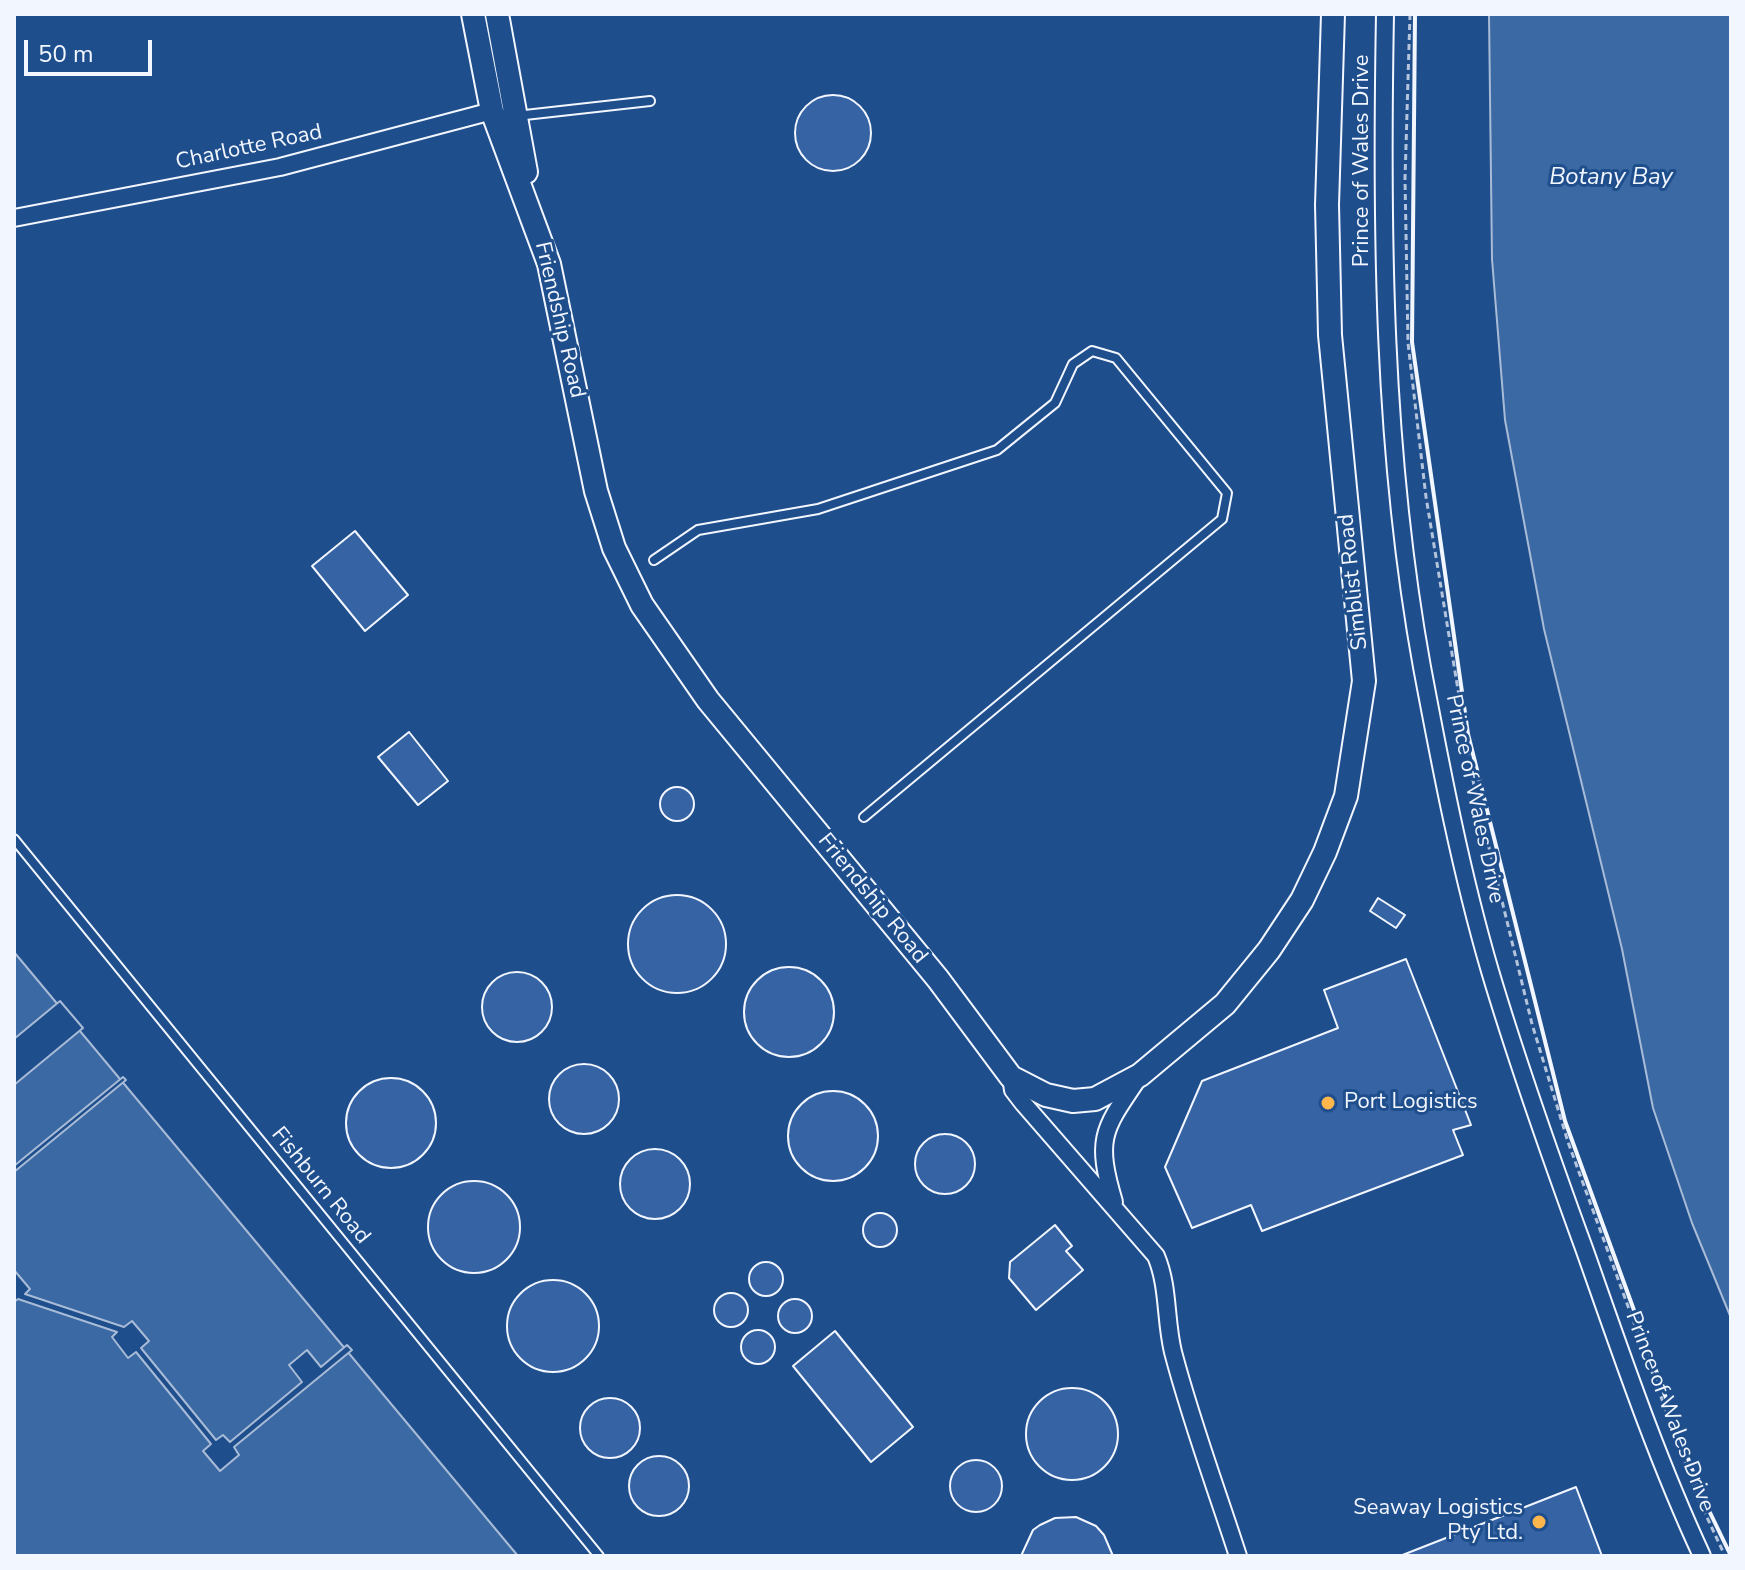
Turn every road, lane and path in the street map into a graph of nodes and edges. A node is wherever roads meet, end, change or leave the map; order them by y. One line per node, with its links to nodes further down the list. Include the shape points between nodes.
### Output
1 (473, 14): 7 (street, Friendship Road)
2 (497, 14): 8 (street, Friendship Road)
3 (1333, 14): 14 (street, Simblist Road, via 1327,205 1330,335 1364,681 1358,733 1346,796 1302,900 1225,1004)
4 (1385, 14): 19 (street, Prince of Wales Drive, via 1382,175 1394,443 1422,663 1452,813 1489,966 1527,1089 1631,1381)
5 (1410, 14): 20 (path, via 1408,343 1432,541 1474,786 1469,798 1474,818 1484,827 1532,1024 1568,1142 1698,1498)
6 (650, 101): 8 (lane)
7 (492, 111): 9 (street, Charlotte Road, via 280,167); 10 (street, Friendship Road)
8 (515, 116): 10 (street, Friendship Road)
9 (14, 218)
10 (536, 225): 15 (street, Friendship Road, via 560,308 596,491 614,548 642,605 708,700 938,979)
11 (654, 560): 12 (lane, via 698,530 818,509 997,450 1055,403 1073,364 1092,351 1116,358 1227,493 1222,519)
12 (864, 817)
13 (14, 839): 17 (lane, Fishburn Road)
14 (1140, 1075): 15 (street, Simblist Road, via 1095,1099 1073,1101 1046,1095); 16 (street, Simblist Road, via 1112,1118 1103,1144 1102,1161)
15 (1011, 1077): 16 (street, Friendship Road, via 1023,1103 1093,1186)
16 (1114, 1203): 18 (street, Friendship Road, via 1156,1256 1165,1279 1183,1390)
17 (599, 1556)
18 (1238, 1556)
19 (1702, 1556)
20 (1725, 1556)

